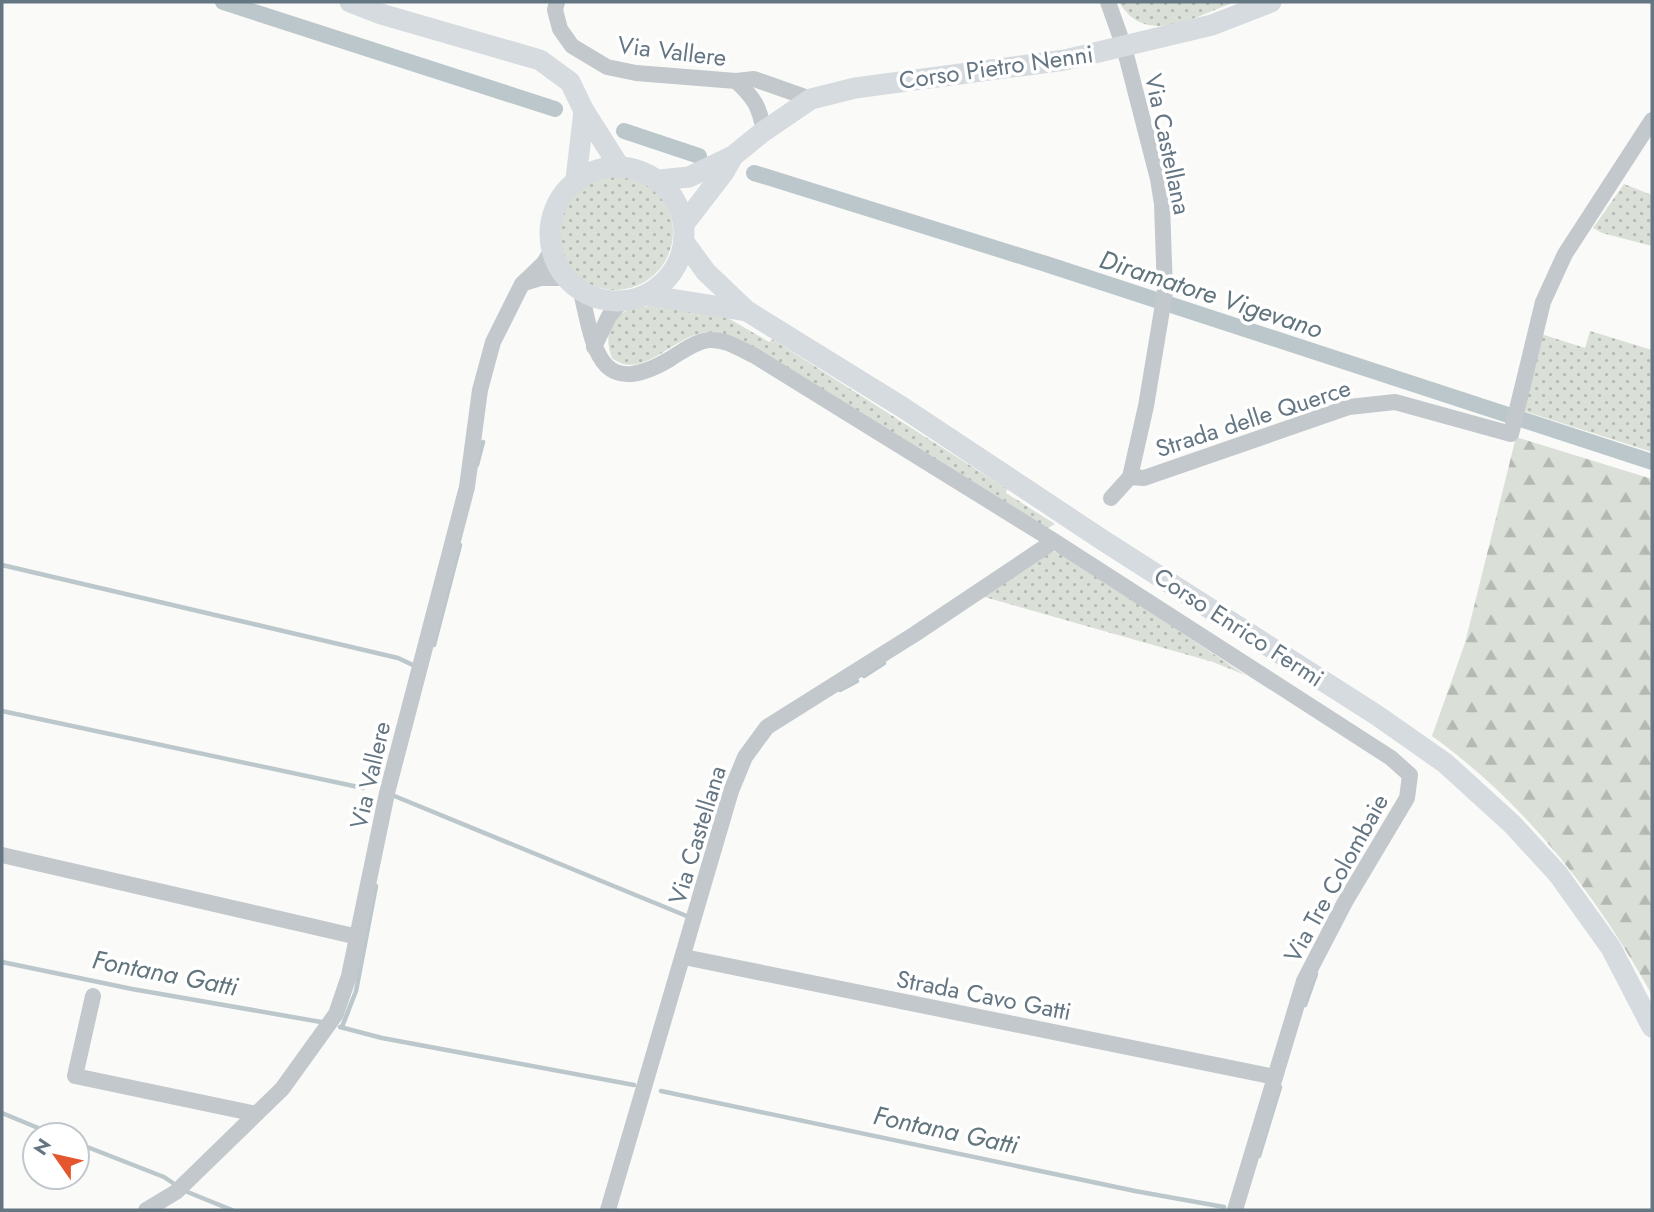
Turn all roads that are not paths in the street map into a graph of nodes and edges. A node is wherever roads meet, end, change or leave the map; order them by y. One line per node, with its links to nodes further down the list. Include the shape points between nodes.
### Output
1 (350, 2): 8 (main road, via 540,60 570,82)
2 (556, 2): 6 (street, Via Vallere, via 560,29 572,46 607,67)
3 (1108, 2): 5 (street, Via Castellana)
4 (1271, 2): 5 (main road, Corso Pietro Nenni, via 1212,24)
5 (1124, 47): 7 (main road, Corso Pietro Nenni, via 1065,60 855,88); 23 (street, Via Castellana, via 1158,179 1165,292)
6 (736, 82): 7 (street, Via Vallere, via 754,79); 10 (street, Via Vallere, via 755,100)
7 (811, 99): 10 (main road, Corso Pietro Nenni)
8 (583, 111): 12 (main road); 13 (main road)
9 (1652, 120): 23 (street, Strada delle Querce, via 1565,254 1543,302 1514,423 1395,402 1349,407 1144,478)
10 (764, 131): 11 (main road, Corso Pietro Nenni)
11 (733, 156): 14 (main road, Corso Pietro Nenni, via 689,177); 15 (main road, Corso Pietro Nenni)
12 (619, 166): 13 (main road, via 596,169); 14 (main road)
13 (576, 179): 16 (main road, via 553,211)
14 (659, 180): 15 (main road, via 676,200)
15 (684, 233): 19 (main road, via 680,258 671,273); 21 (main road, Corso Enrico Fermi, via 706,272)
16 (551, 251): 17 (street, Via Vallere); 18 (main road)
17 (522, 284): 18 (street, via 540,278); 27 (street, Via Vallere, via 493,342 480,390 467,486 387,793)
18 (574, 285): 20 (main road, via 603,300); 22 (street)
19 (646, 295): 20 (main road); 21 (main road, Corso Enrico Fermi)
20 (622, 301): 22 (street)
21 (747, 311): 30 (main road, Corso Enrico Fermi, via 902,407 1445,763 1558,874 1611,948)
22 (594, 347): 25 (street, via 611,369 626,375 648,372 707,340 725,341)
23 (1130, 477): 24 (street, Via Castellana)
24 (1111, 498)
25 (1054, 541): 28 (street, Via Castellana, via 767,727 745,757 731,791); 31 (street, Via Tre Colombaie, via 1391,758 1410,775 1407,798 1304,981)
26 (2, 855): 27 (street)
27 (358, 937): 32 (street, Via Vallere, via 336,1014 282,1089)
28 (684, 957): 31 (street, Strada Cavo Gatti); 34 (street, Via Castellana)
29 (93, 996): 32 (street, via 75,1076)
30 (1652, 1027)
31 (1275, 1077): 35 (street, Via Tre Colombaie)
32 (256, 1114): 33 (street, Via Vallere, via 176,1192)
33 (146, 1210)
34 (608, 1210)
35 (1235, 1210)

